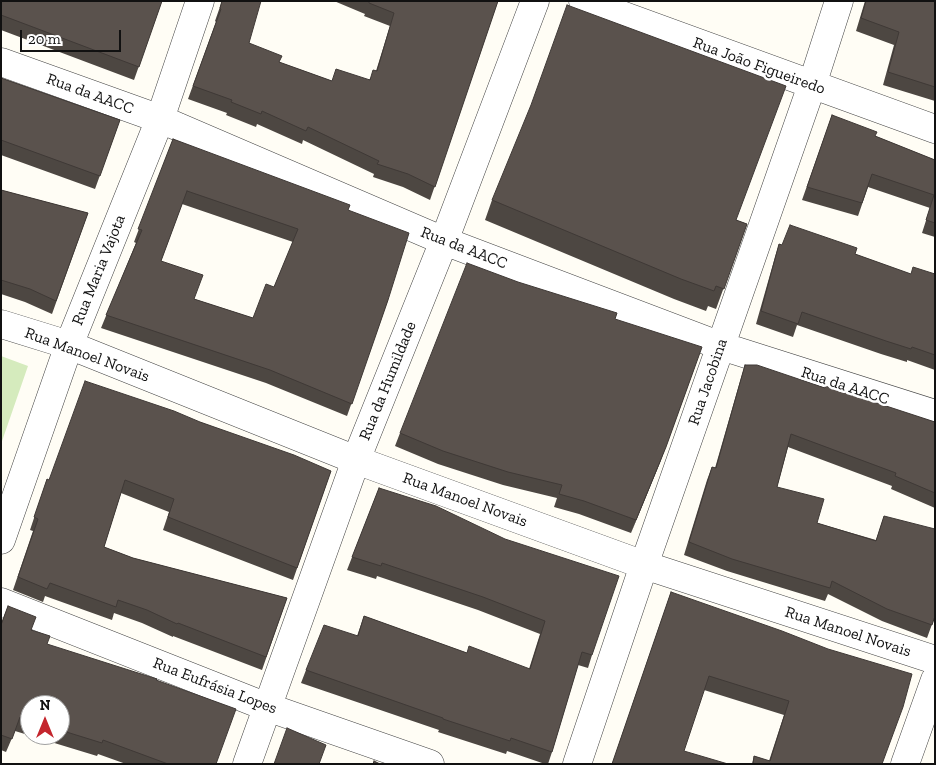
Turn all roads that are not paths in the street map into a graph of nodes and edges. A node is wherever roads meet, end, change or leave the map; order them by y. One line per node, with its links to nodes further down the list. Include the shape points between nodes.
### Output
1 (200, 1): 7 (street, Rua Maria Vajota)
2 (534, 1): 9 (street, Rua da Humildade)
3 (583, 1): 6 (street, Rua João Figueiredo)
4 (840, 1): 6 (street, Rua Jacobina)
5 (1, 62): 7 (street, Rua da AACC)
6 (812, 85): 8 (street, Rua João Figueiredo); 12 (street, Rua Jacobina)
7 (160, 119): 9 (street, Rua da AACC); 11 (street, Rua Maria Vajota)
8 (935, 130)
9 (444, 241): 12 (street, Rua da AACC); 14 (street, Rua da Humildade)
10 (1, 324): 11 (street, Rua Manoel Novais)
11 (69, 345): 14 (street, Rua Manoel Novais); 15 (street, Rua Maria Vajota)
12 (721, 346): 13 (street, Rua da AACC); 16 (street, Rua Jacobina)
13 (935, 414)
14 (356, 460): 16 (street, Rua Manoel Novais); 20 (street, Rua da Humildade)
15 (1, 540)
16 (644, 565): 18 (street, Rua Manoel Novais); 23 (street, Rua Jacobina)
17 (1, 602): 20 (street, Rua Eufrásia Lopes)
18 (935, 660)
19 (935, 680): 24 (street)
20 (267, 707): 21 (street, Rua da Humildade); 22 (street, Rua Eufrásia Lopes)
21 (247, 764)
22 (430, 764)
23 (577, 764)
24 (905, 764)

